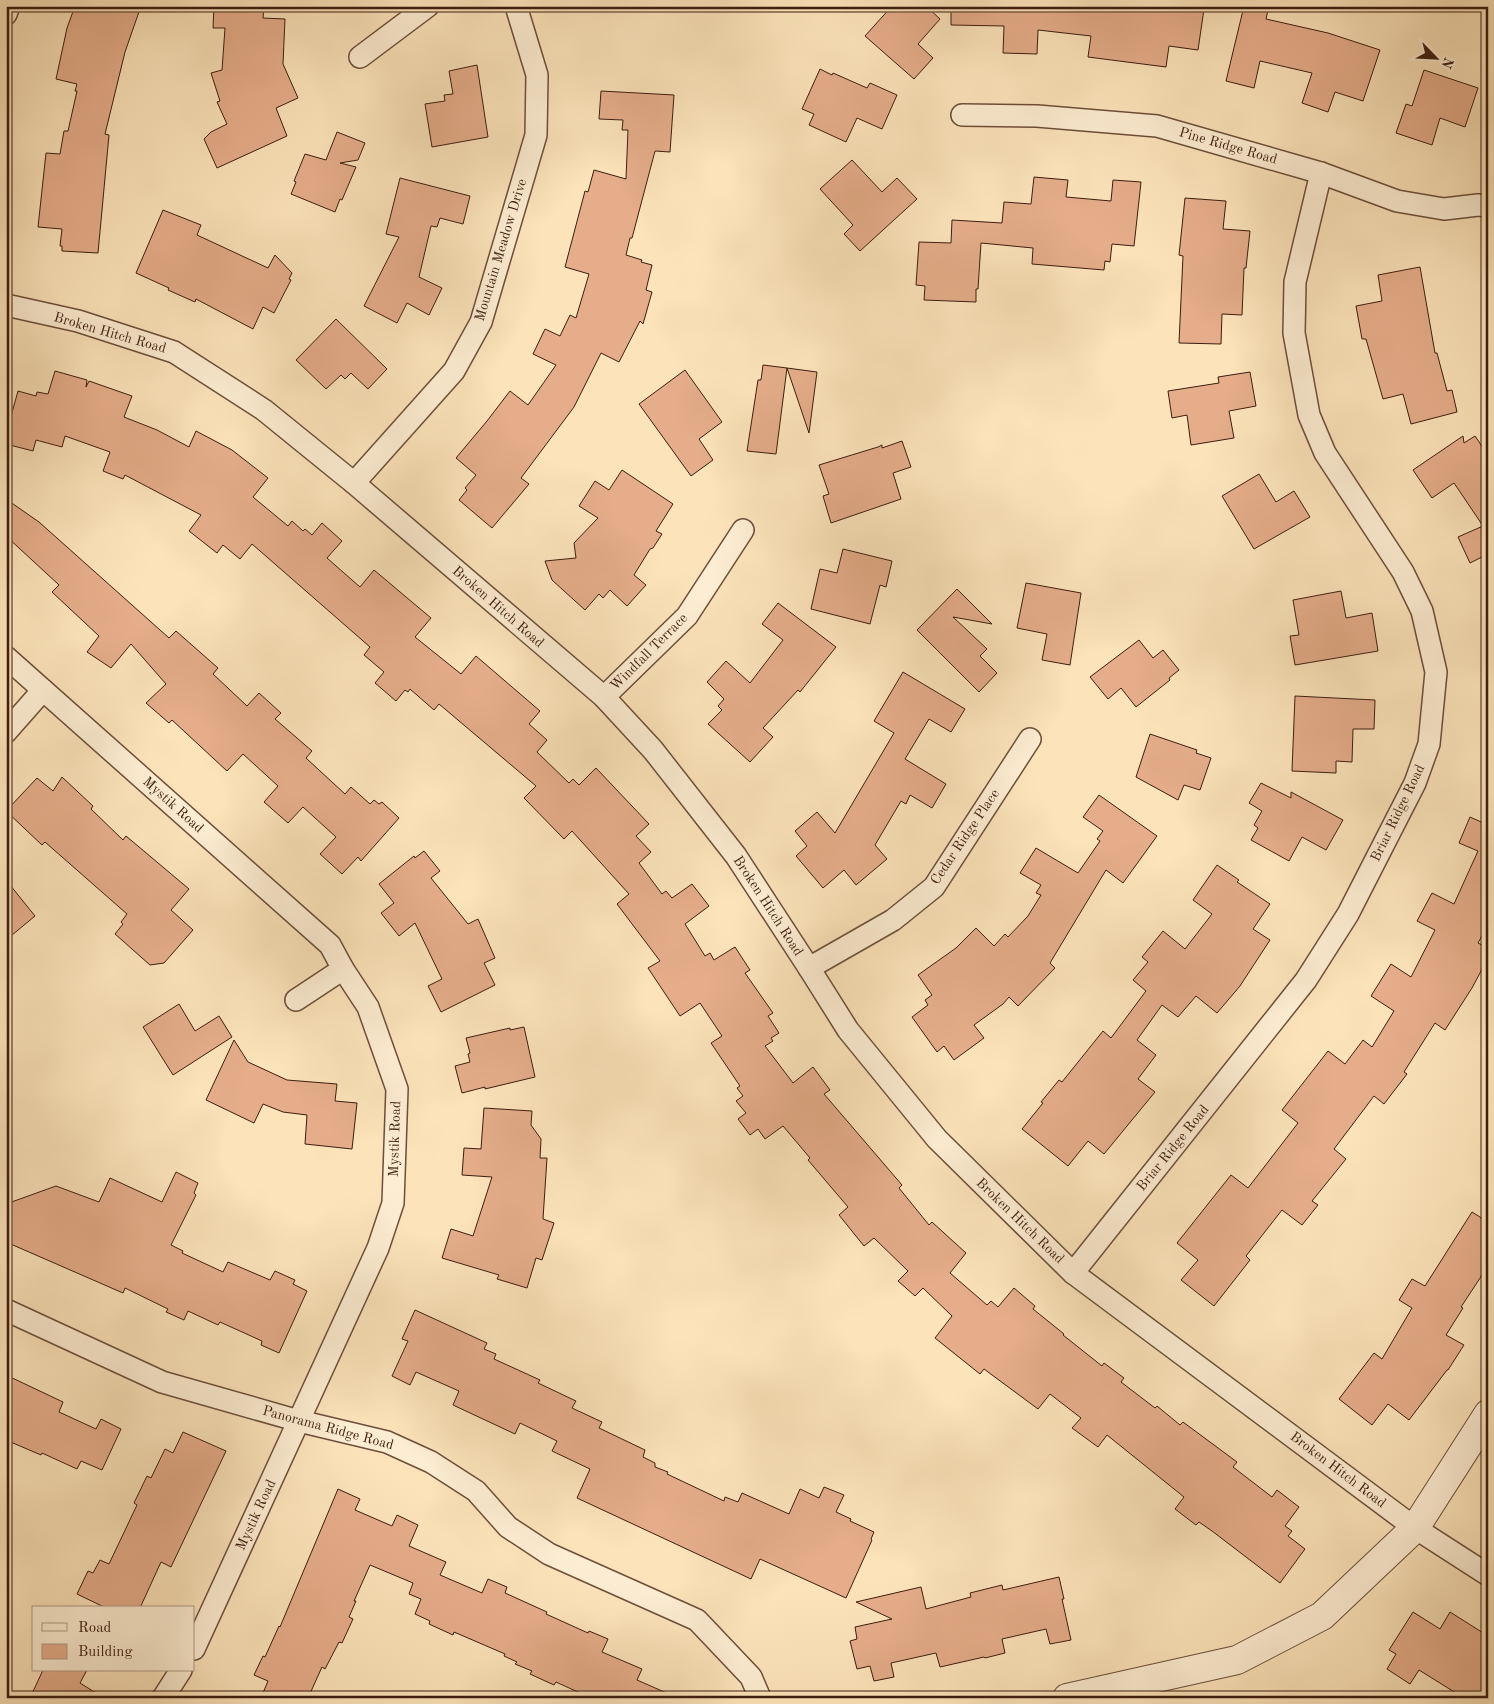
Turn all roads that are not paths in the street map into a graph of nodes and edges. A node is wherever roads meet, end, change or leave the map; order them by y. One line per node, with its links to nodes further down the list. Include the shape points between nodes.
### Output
1 (9, 6): 4 (street)
2 (428, 6): 5 (street)
3 (516, 6): 10 (street, Mountain Meadow Drive, via 537,75 536,135 481,322 454,371)
4 (6, 14)
5 (360, 56)
6 (962, 116): 7 (street, Pine Ridge Road, via 1037,116 1157,126)
7 (1322, 173): 8 (street, Pine Ridge Road, via 1397,201 1444,209); 20 (street, Briar Ridge Road, via 1295,282 1294,333 1309,415 1325,453 1403,572 1422,611 1436,672 1429,744 1415,783 1348,914 1306,980)
8 (1488, 206)
9 (6, 305): 10 (street, Broken Hitch Road, via 78,321 174,352 264,410)
10 (354, 483): 14 (street, Broken Hitch Road)
11 (743, 530): 14 (street, Windfall Terrace, via 686,616)
12 (6, 657): 13 (street, Mystik Road)
13 (43, 690): 15 (street); 18 (street, Mystik Road, via 330,945)
14 (604, 697): 17 (street, Broken Hitch Road, via 653,750 736,856)
15 (6, 732)
16 (1030, 739): 17 (street, Cedar Ridge Place, via 934,887 893,920)
17 (809, 968): 20 (street, Broken Hitch Road, via 848,1030 937,1139)
18 (343, 969): 19 (street); 23 (street, Mystik Road, via 368,1008 397,1089 393,1203 378,1248)
19 (296, 1000)
20 (1073, 1273): 24 (street, Broken Hitch Road)
21 (6, 1310): 23 (street, Panorama Ridge Road, via 162,1382)
22 (1488, 1414): 24 (street)
23 (299, 1421): 26 (street, Mystik Road); 29 (street, Panorama Ridge Road, via 387,1442 431,1462 476,1491 508,1527 548,1554 697,1620 751,1677)
24 (1415, 1528): 25 (street, Broken Hitch Road); 30 (street, via 1322,1616 1237,1660)
25 (1488, 1575)
26 (195, 1647)
27 (180, 1672): 28 (street)
28 (163, 1698)
29 (760, 1698)
30 (1067, 1698)

